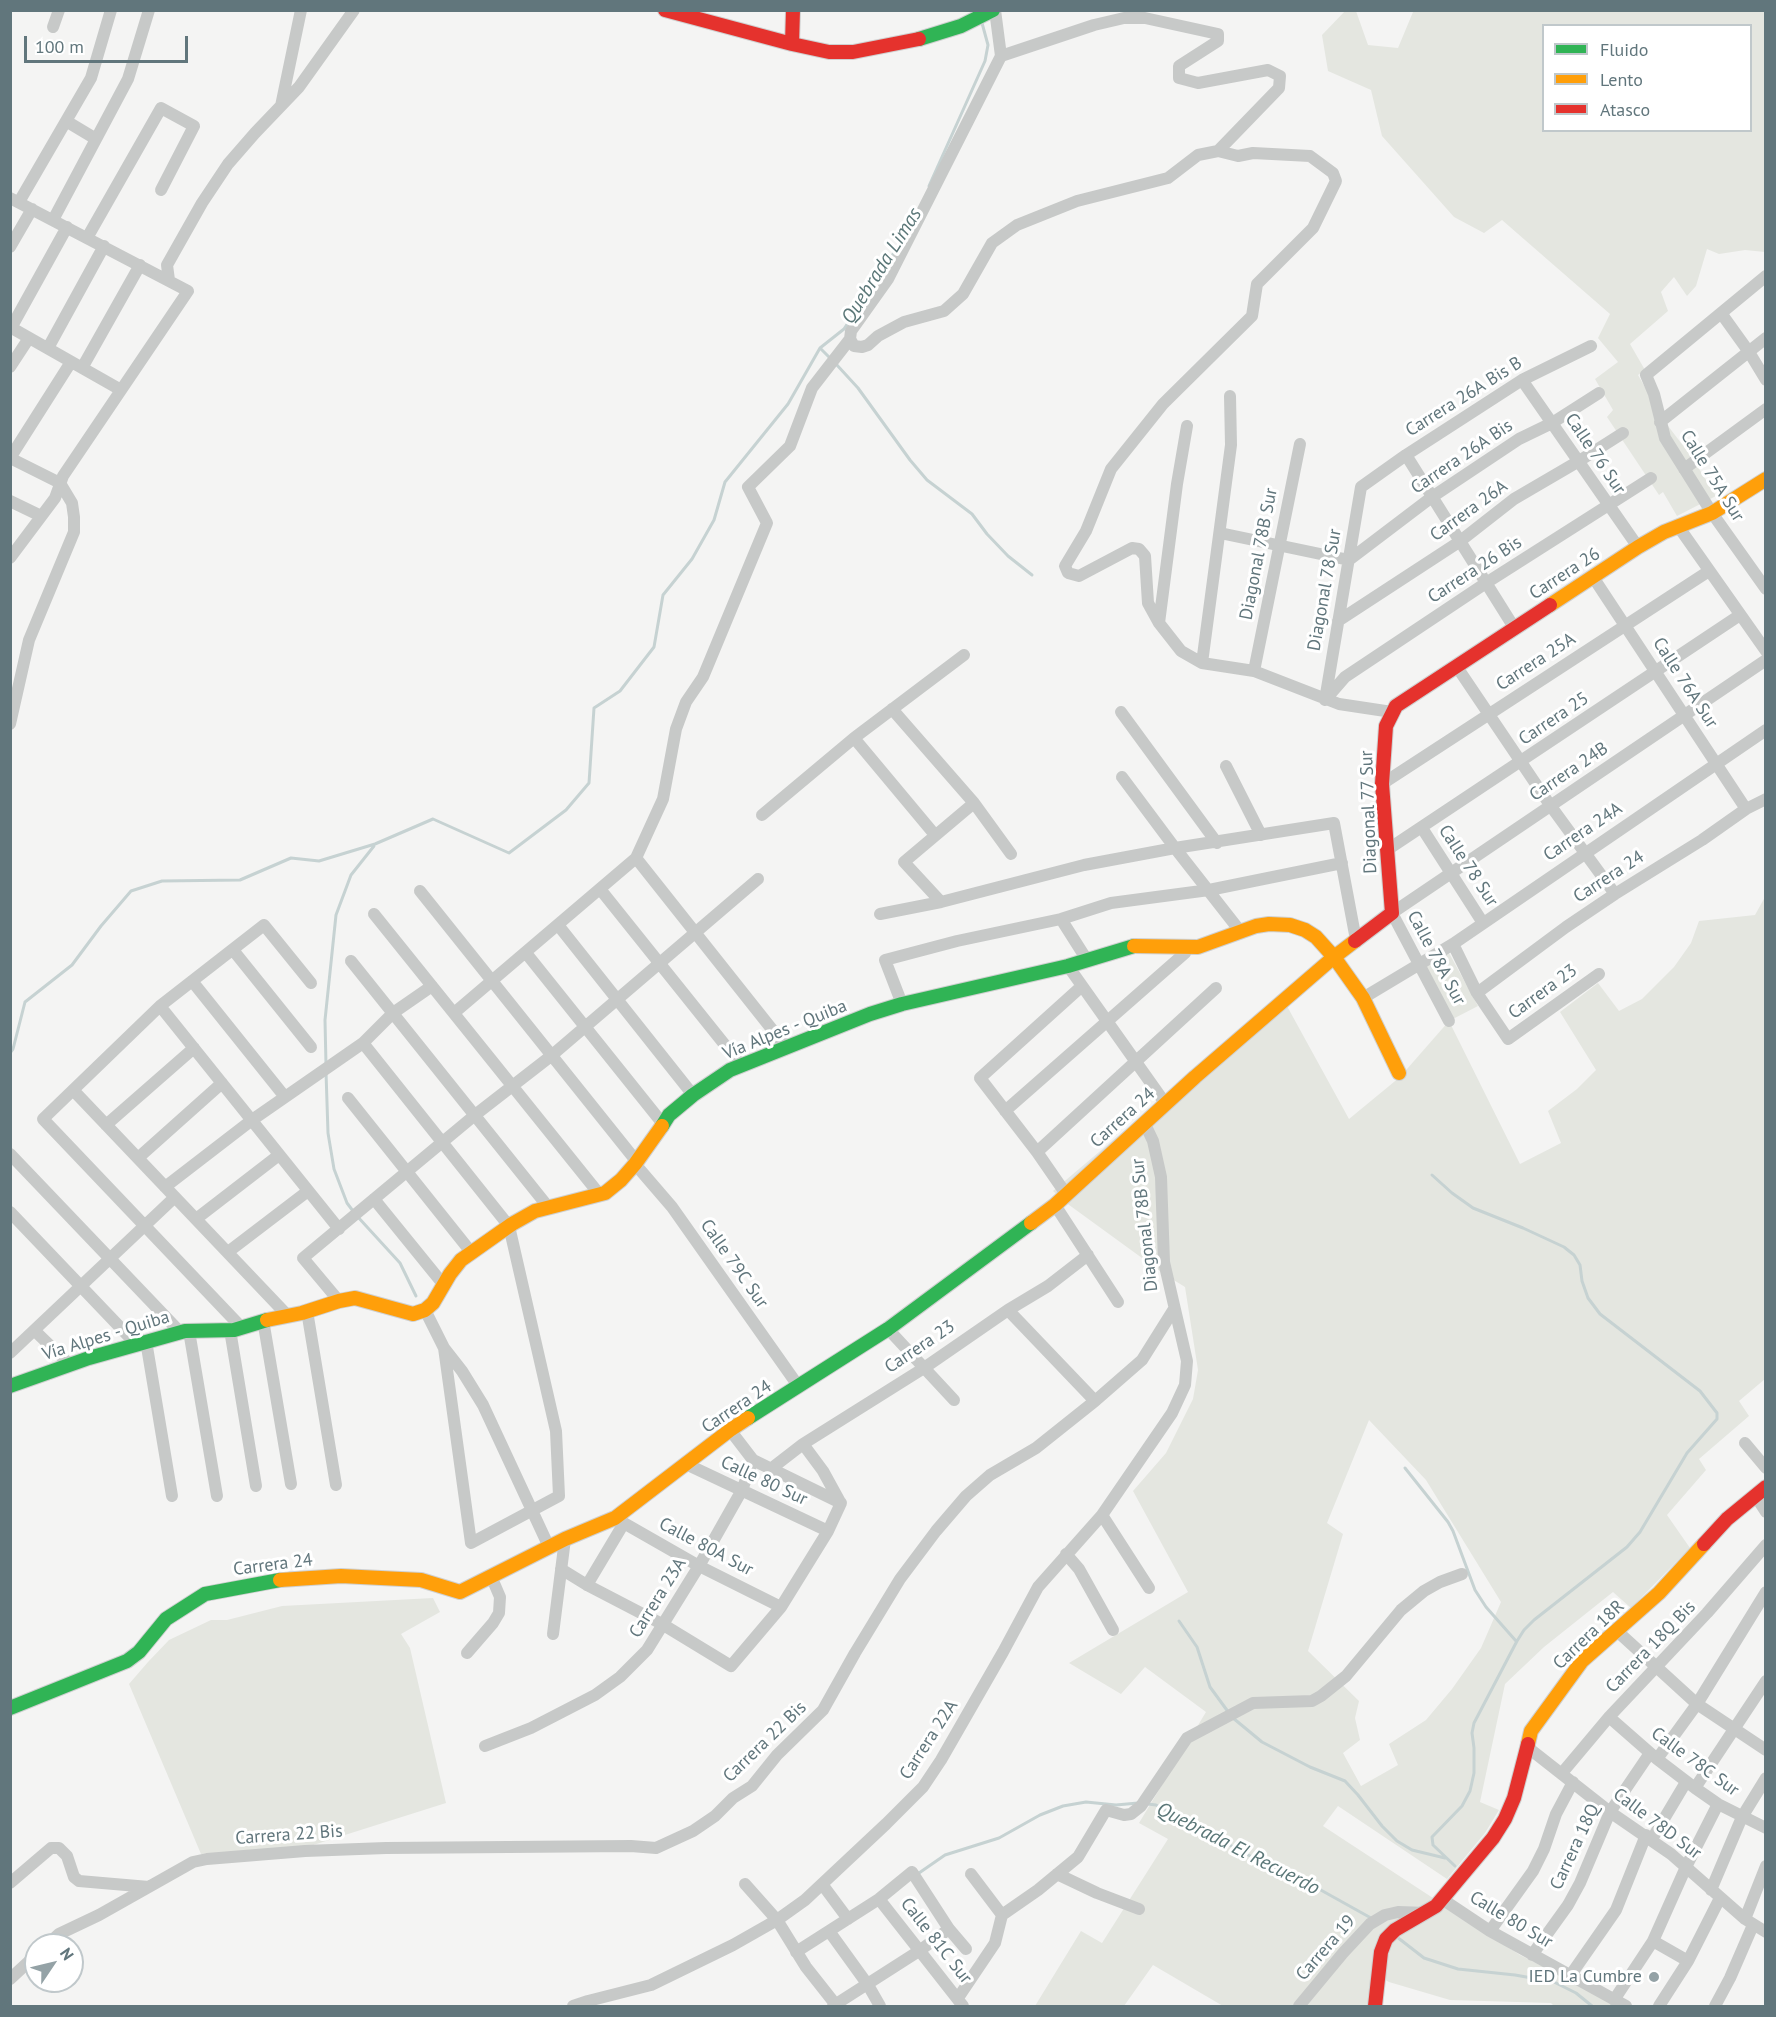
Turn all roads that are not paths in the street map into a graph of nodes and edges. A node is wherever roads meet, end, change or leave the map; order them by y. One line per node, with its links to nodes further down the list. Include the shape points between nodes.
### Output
1 (59, 10): 9 (street)
2 (111, 10): 13 (street, via 91,78)
3 (148, 10): 14 (street, via 128,79)
4 (301, 10): 12 (street)
5 (354, 10): 12 (street)
6 (665, 10): 10 (street)
7 (793, 10): 10 (street)
8 (991, 12): 10 (street, via 928,37 853,52 829,52); 11 (street)
9 (54, 27)
10 (792, 44)
11 (1001, 56): 15 (street, via 1124,18 1145,18 1218,34 1218,41 1179,66 1179,78 1198,83 1268,70 1280,76 1279,88); 31 (street, via 888,279 851,331)
12 (281, 106): 26 (street, via 228,164 202,203 167,265)
13 (66, 121): 14 (street); 17 (street)
14 (96, 139): 19 (street)
15 (1218, 151): 31 (street, via 1198,155 1168,178 1077,201 1017,225 992,243 963,294 944,311 904,322 862,347 854,346); 74 (street, via 1238,156 1310,156 1333,173 1336,181 1313,228 1257,284 1252,316 1163,404 1111,469 1086,531 1065,566 1068,573 1079,576 1132,548 1139,549 1145,555 1148,603)
16 (161, 190): 21 (street, via 194,126 161,108)
17 (15, 200): 18 (street)
18 (32, 209): 19 (street); 23 (street)
19 (53, 220): 20 (street)
20 (67, 227): 21 (street); 28 (street)
21 (87, 238): 22 (street)
22 (104, 246): 24 (street); 33 (street)
23 (10, 247)
24 (140, 265): 26 (street); 35 (street)
25 (1766, 276): 27 (street)
26 (169, 280): 39 (street, via 188,291)
27 (1721, 313): 34 (street); 43 (street, Calle 75A Sur, via 1646,375)
28 (11, 327): 29 (street)
29 (29, 338): 33 (street); 36 (street)
30 (1766, 338): 34 (street)
31 (850, 339): 111 (street, via 812,388 790,446 748,487 767,523 703,677 686,702 676,729 663,799)
32 (1591, 346): 37 (street, Carrera 26A Bis B)
33 (48, 348): 35 (street)
34 (1749, 352): 38 (street); 43 (street)
35 (77, 365): 39 (street); 49 (street)
36 (10, 367)
37 (1522, 380): 44 (street, Calle 76 Sur); 48 (street, Carrera 26A Bis B)
38 (1766, 380)
39 (121, 390): 54 (street)
40 (1599, 393): 44 (street, Carrera 26A Bis)
41 (1230, 396): 62 (street, via 1231,445)
42 (1766, 408): 51 (street)
43 (1660, 422): 51 (street, Calle 75A Sur)
44 (1552, 423): 50 (street, Calle 76 Sur); 56 (street, Carrera 26A Bis, via 1519,439)
45 (1187, 426): 74 (street)
46 (1623, 433): 50 (street, Carrera 26A)
47 (1300, 444): 64 (street, Diagonal 78B Sur)
48 (1406, 455): 55 (street, Carrera 26A Bis B); 56 (street)
49 (10, 458): 54 (street)
50 (1579, 461): 58 (street, Calle 76 Sur); 63 (street, Carrera 26A, via 1514,499)
51 (1684, 469): 59 (street, Calle 75A Sur)
52 (1651, 478): 58 (street, Carrera 26 Bis)
53 (1766, 479): 59 (street, Carrera 26)
54 (60, 483): 60 (street, via 55,498); 90 (street, via 72,503 74,532 29,640)
55 (1361, 486): 67 (street, Diagonal 78 Sur)
56 (1432, 497): 63 (street); 67 (street, Carrera 26A Bis)
57 (10, 501): 60 (street)
58 (1608, 505): 65 (street, Calle 76 Sur); 70 (street, Carrera 26 Bis)
59 (1712, 513): 61 (street, Carrera 26); 71 (street, Calle 75A Sur)
60 (41, 516): 66 (street)
61 (1678, 526): 65 (street, Carrera 26); 68 (street)
62 (1220, 532): 64 (street); 80 (street)
63 (1459, 542): 70 (street); 73 (street, Carrera 26A)
64 (1278, 545): 67 (street); 82 (street, Diagonal 78B Sur)
65 (1638, 547): 69 (street, Carrera 26)
66 (12, 553)
67 (1349, 560): 73 (street, Diagonal 78 Sur)
68 (1709, 571): 72 (street); 75 (street, Carrera 25A)
69 (1593, 577): 75 (street, Calle 76A Sur); 76 (street, Carrera 26)
70 (1485, 583): 76 (street); 84 (street, Carrera 26 Bis, via 1345,677)
71 (1766, 589)
72 (1740, 615): 77 (street); 83 (street, Carrera 25)
73 (1338, 621): 84 (street, Diagonal 78 Sur)
74 (1159, 622): 80 (street, via 1181,651)
75 (1625, 625): 83 (street, Calle 76A Sur); 88 (street, Carrera 25A)
76 (1515, 629): 81 (street, Carrera 26)
77 (1766, 651)
78 (964, 655): 85 (street)
79 (1766, 660): 89 (street, Carrera 24B)
80 (1202, 663): 82 (street)
81 (1457, 667): 87 (street, Carrera 26, via 1402,701); 88 (street)
82 (1254, 670): 84 (street)
83 (1656, 673): 89 (street, Calle 76A Sur); 93 (street, Carrera 25)
84 (1325, 700): 87 (street)
85 (892, 709): 92 (street); 99 (street)
86 (1121, 712): 106 (street)
87 (1392, 712): 97 (street, Diagonal 77 Sur, via 1385,736)
88 (1490, 714): 93 (street); 97 (street, Carrera 25A)
89 (1684, 715): 94 (street, Calle 76A Sur); 100 (street, Carrera 24B)
90 (10, 724)
91 (1766, 730): 94 (street, Carrera 24A)
92 (854, 738): 102 (street); 104 (street)
93 (1522, 762): 100 (street); 103 (street, Carrera 25)
94 (1716, 763): 101 (street, Calle 76A Sur); 110 (street, Carrera 24A)
95 (1226, 766): 105 (street)
96 (1122, 777): 107 (street)
97 (1382, 784): 108 (street, Diagonal 77 Sur)
98 (1766, 798): 101 (street, Carrera 24)
99 (974, 803): 104 (street); 109 (street)
100 (1550, 806): 110 (street); 113 (street, Carrera 24B)
101 (1746, 809): 118 (street, Carrera 24)
102 (762, 814)
103 (1422, 828): 108 (street, Carrera 25); 113 (street, Calle 78 Sur)
104 (935, 835): 119 (street, via 904,862)
105 (1261, 835): 106 (street); 112 (street, via 1334,823)
106 (1217, 843): 107 (street)
107 (1174, 848): 116 (street); 119 (street, via 1084,865)
108 (1387, 850): 120 (street, Diagonal 77 Sur)
109 (1011, 854)
110 (1584, 854): 118 (street); 124 (street, Carrera 24A)
111 (636, 858): 115 (street); 127 (street)
112 (1342, 863): 116 (street); 128 (street)
113 (1451, 872): 120 (street, Carrera 24B); 124 (street, Calle 78 Sur)
114 (758, 879): 127 (street)
115 (600, 889): 125 (street); 136 (street)
116 (1209, 890): 123 (street, via 1111,903); 126 (street)
117 (420, 891): 141 (street, Calle 79C Sur)
118 (1615, 894): 146 (street, Carrera 24)
119 (941, 902): 122 (street)
120 (1392, 913): 128 (street, Carrera 24); 137 (street, Calle 78A Sur)
121 (374, 914): 143 (street)
122 (880, 914)
123 (1061, 919): 134 (street); 149 (street, via 885,960)
124 (1483, 923): 129 (street, Carrera 24A)
125 (558, 925): 132 (street); 148 (street)
126 (1240, 931): 130 (street, Vía Alpes - Quiba); 133 (street, Vía Alpes - Quiba, via 1269,924 1290,925 1311,933)
127 (695, 932): 136 (street); 159 (street)
128 (1356, 940): 133 (street, Carrera 24)
129 (1453, 944): 137 (street, Carrera 24A); 146 (street, Calle 78A Sur)
130 (1187, 947): 134 (street, Vía Alpes - Quiba, via 1130,946); 154 (street)
131 (233, 950): 140 (street); 142 (street, via 264,925); 158 (street)
132 (526, 952): 141 (street); 155 (street)
133 (1334, 957): 147 (street); 171 (street, Carrera 24)
134 (1087, 960): 138 (street, Vía Alpes - Quiba)
135 (351, 961): 151 (street)
136 (660, 963): 148 (street); 163 (street)
137 (1420, 964): 147 (street, Carrera 24A); 153 (street, Calle 78A Sur)
138 (1068, 966): 144 (street); 149 (street, Vía Alpes - Quiba)
139 (1599, 974): 156 (street, Carrera 23)
140 (192, 981): 150 (street); 169 (street)
141 (492, 982): 152 (street); 161 (street, Calle 79C Sur)
142 (311, 983)
143 (432, 986): 151 (street); 152 (street)
144 (1082, 986): 154 (street); 172 (street, via 980,1078)
145 (1216, 988): 162 (street)
146 (1477, 993): 156 (street, Calle 78A Sur)
147 (1363, 998): 164 (street)
148 (617, 999): 155 (street); 168 (street)
149 (902, 1004): 159 (street, Vía Alpes - Quiba)
150 (160, 1006): 160 (street); 167 (street)
151 (393, 1013): 157 (street); 173 (street)
152 (454, 1013): 166 (street)
153 (1449, 1021)
154 (1107, 1022): 162 (street); 172 (street)
155 (585, 1026): 161 (street); 176 (street)
156 (1508, 1039)
157 (363, 1043): 169 (street); 178 (street)
158 (311, 1047)
159 (786, 1047): 163 (street, Vía Alpes - Quiba)
160 (194, 1048): 165 (street); 177 (street)
161 (551, 1056): 166 (street); 183 (street, Calle 79C Sur)
162 (1135, 1062): 171 (street); 179 (street)
163 (741, 1065): 168 (street, Vía Alpes - Quiba)
164 (1399, 1073)
165 (222, 1083): 174 (street); 182 (street)
166 (512, 1086): 173 (street); 188 (street)
167 (73, 1090): 177 (street); 195 (street, via 43,1119)
168 (693, 1095): 176 (street, Vía Alpes - Quiba)
169 (285, 1097): 174 (street)
170 (348, 1098): 184 (street)
171 (1165, 1103): 175 (street, Carrera 24)
172 (1005, 1111): 179 (street)
173 (475, 1115): 178 (street); 192 (street)
174 (252, 1120): 181 (street); 185 (street)
175 (1144, 1122): 187 (street, Carrera 24); 208 (street, Diagonal 78B Sur, via 1161,1176 1164,1262)
176 (663, 1124): 183 (street, Vía Alpes - Quiba)
177 (106, 1125): 182 (street)
178 (442, 1142): 184 (street); 196 (street)
179 (1036, 1152): 187 (street)
180 (10, 1154): 201 (street)
181 (279, 1155): 186 (street); 194 (street)
182 (138, 1158): 185 (street)
183 (636, 1163): 188 (street, Vía Alpes - Quiba); 223 (street, Calle 79C Sur, via 672,1207)
184 (406, 1172): 190 (street); 199 (street)
185 (165, 1187): 189 (street)
186 (308, 1191): 197 (street); 198 (street)
187 (1066, 1194): 191 (street, Carrera 24)
188 (600, 1195): 192 (street, Vía Alpes - Quiba)
189 (175, 1197): 194 (street); 195 (street)
190 (374, 1199): 197 (street); 202 (street)
191 (1055, 1205): 200 (street); 213 (street, Carrera 24)
192 (549, 1208): 196 (street, Vía Alpes - Quiba, via 535,1211)
193 (10, 1212): 203 (street)
194 (196, 1219): 198 (street)
195 (145, 1226): 201 (street); 212 (street)
196 (509, 1226): 199 (street, Vía Alpes - Quiba); 241 (street, via 556,1431 559,1496)
197 (339, 1229): 204 (street, via 303,1258)
198 (228, 1252): 210 (street)
199 (471, 1252): 202 (street, Vía Alpes - Quiba)
200 (1088, 1256): 205 (street); 207 (street, Carrera 23)
201 (110, 1259): 203 (street); 215 (street)
202 (443, 1284): 206 (street, Vía Alpes - Quiba)
203 (81, 1287): 214 (street); 216 (street)
204 (339, 1300): 206 (street, Vía Alpes - Quiba, via 355,1298 413,1314); 209 (street, Vía Alpes - Quiba)
205 (1118, 1302)
206 (425, 1310): 217 (street)
207 (1008, 1310): 221 (street, Carrera 23); 225 (street)
208 (1174, 1310): 219 (street, Diagonal 78B Sur); 225 (street, Carrera 22 Bis, via 1142,1360)
209 (307, 1311): 210 (street, Vía Alpes - Quiba); 234 (street)
210 (288, 1316): 211 (street, Vía Alpes - Quiba)
211 (263, 1320): 212 (street, Vía Alpes - Quiba); 233 (street)
212 (236, 1329): 215 (street, Vía Alpes - Quiba); 235 (street)
213 (888, 1329): 221 (street); 223 (street, Carrera 24)
214 (34, 1331): 218 (street); 220 (street)
215 (185, 1332): 216 (street, Vía Alpes - Quiba); 239 (street)
216 (141, 1343): 220 (street, Vía Alpes - Quiba); 238 (street)
217 (444, 1348): 241 (street, via 483,1405); 241 (street, via 471,1544)
218 (10, 1353)
219 (1187, 1361): 243 (street, Carrera 22A, via 1185,1385 1172,1413)
220 (70, 1365): 222 (street, Vía Alpes - Quiba)
221 (924, 1368): 224 (street); 228 (street, Carrera 23)
222 (10, 1386)
223 (799, 1387): 226 (street, Carrera 24)
224 (954, 1400)
225 (1095, 1401): 289 (street, Carrera 22 Bis, via 1036,1448 990,1474 966,1496 900,1579 823,1710 752,1786 681,1838 656,1848 386,1848 207,1859 193,1862)
226 (730, 1430): 229 (street); 230 (street, Carrera 24)
227 (1745, 1443): 232 (street)
228 (803, 1444): 231 (street, Carrera 23); 240 (street)
229 (753, 1460): 231 (street); 236 (street, Carrera 23A)
230 (686, 1464): 236 (street, Calle 80 Sur); 244 (street, Carrera 24)
231 (772, 1468): 240 (street)
232 (1766, 1468)
233 (291, 1484)
234 (336, 1485)
235 (256, 1486)
236 (742, 1490): 245 (street, Calle 80 Sur); 250 (street, Carrera 23A)
237 (1760, 1491): 242 (street); 260 (street, Carrera 18R, via 1727,1519 1659,1593)
238 (172, 1496)
239 (217, 1496)
240 (841, 1503): 245 (street)
241 (531, 1511): 248 (street)
242 (1766, 1512)
243 (1102, 1515): 249 (street, Carrera 22A); 255 (street)
244 (620, 1520): 246 (street, Carrera 24); 250 (street, Calle 80A Sur); 254 (street)
245 (828, 1531): 257 (street)
246 (565, 1539): 248 (street, Carrera 24); 251 (street)
247 (1766, 1545): 263 (street, Carrera 18Q Bis)
248 (549, 1547): 253 (street, Carrera 24)
249 (1066, 1554): 259 (street, via 1079,1569); 288 (street, Carrera 22A, via 1038,1587 923,1787)
250 (699, 1566): 257 (street, Calle 80A Sur); 258 (street, Carrera 23A)
251 (561, 1569): 254 (street); 261 (street)
252 (1462, 1574): 285 (street, via 1424,1591 1401,1610 1346,1676 1321,1696 1312,1701 1253,1702 1187,1738 1142,1806 1131,1815 1106,1809 1077,1857)
253 (492, 1576): 262 (street, via 500,1597 499,1613); 266 (street, Carrera 24, via 460,1592 421,1580 341,1576 272,1580 206,1594 166,1619 128,1661)
254 (587, 1585): 258 (street)
255 (1149, 1588)
256 (1766, 1592): 265 (street, Carrera 18Q)
257 (781, 1607): 258 (street, via 731,1666)
258 (662, 1624): 269 (street, Carrera 23A, via 647,1650 621,1677 595,1695 531,1728)
259 (1113, 1630)
260 (1617, 1631): 263 (street); 270 (street, Carrera 18R, via 1571,1674 1535,1724)
261 (553, 1634)
262 (467, 1653)
263 (1656, 1667): 265 (street); 267 (street, Carrera 18Q Bis)
264 (1766, 1681): 268 (street)
265 (1697, 1704): 268 (street); 272 (street, Carrera 18Q)
266 (10, 1708)
267 (1608, 1717): 272 (street, Calle 78C Sur); 273 (street, Carrera 18Q Bis)
268 (1735, 1729): 271 (street); 276 (street)
269 (485, 1746)
270 (1526, 1746): 273 (street, Calle 78D Sur); 292 (street, Carrera 18R, via 1505,1819)
271 (1766, 1750)
272 (1653, 1756): 276 (street, Calle 78C Sur); 278 (street, Carrera 18Q)
273 (1562, 1773): 275 (street, Calle 78D Sur)
274 (1766, 1778): 279 (street)
275 (1573, 1782): 278 (street, Calle 78D Sur); 301 (street, via 1533,1871)
276 (1690, 1785): 277 (street, Calle 78C Sur); 281 (street)
277 (1718, 1804): 279 (street, Calle 78C Sur); 283 (street)
278 (1610, 1812): 281 (street, Calle 78D Sur); 308 (street, Carrera 18Q, via 1572,1898)
279 (1742, 1817): 280 (street, Calle 78C Sur); 290 (street)
280 (1766, 1828)
281 (1649, 1837): 283 (street, Calle 78D Sur); 311 (street, via 1616,1910)
282 (1766, 1866): 298 (street)
283 (1686, 1867): 290 (street, Calle 78D Sur); 304 (street)
284 (971, 1874): 295 (street)
285 (1057, 1874): 293 (street); 295 (street)
286 (10, 1883): 289 (street, via 51,1848 59,1848 79,1881)
287 (745, 1884): 297 (street)
288 (822, 1884): 296 (street); 297 (street, Carrera 22A)
289 (150, 1887): 303 (street, Carrera 22 Bis)
290 (1716, 1894): 298 (street, Calle 78D Sur); 309 (street)
291 (879, 1899): 296 (street); 299 (street, via 912,1872); 306 (street, Calle 81C Sur)
292 (1442, 1899): 294 (street, Carrera 18R); 301 (street, Calle 80 Sur)
293 (1139, 1909)
294 (1426, 1913): 319 (street, Carrera 19, via 1398,1912 1370,1924); 320 (street, Carrera 18R, via 1386,1939)
295 (1002, 1915): 315 (street, via 995,1943)
296 (848, 1919): 300 (street)
297 (777, 1920): 307 (street); 317 (street, Carrera 22A, via 651,1985)
298 (1749, 1922): 302 (street, Calle 78D Sur); 323 (street, via 1730,1978)
299 (949, 1929): 305 (street); 306 (street)
300 (829, 1931): 307 (street); 313 (street)
301 (1490, 1931): 308 (street, Calle 80 Sur)
302 (1766, 1932)
303 (61, 1933)
304 (1653, 1941): 309 (street); 314 (street)
305 (966, 1949)
306 (919, 1951): 313 (street); 315 (street, Calle 81C Sur)
307 (796, 1952): 316 (street)
308 (1532, 1955): 311 (street, Calle 80 Sur)
309 (1688, 1961): 322 (street)
310 (24, 1966): 312 (street)
311 (1570, 1976): 314 (street, Calle 80 Sur)
312 (10, 1979)
313 (868, 1985): 316 (street); 318 (street)
314 (1614, 2000): 321 (street, Calle 80 Sur)
315 (961, 2002)
316 (835, 2006)
317 (573, 2007)
318 (880, 2007)
319 (1299, 2007)
320 (1375, 2007)
321 (1626, 2007)
322 (1659, 2007)
323 (1715, 2007)

